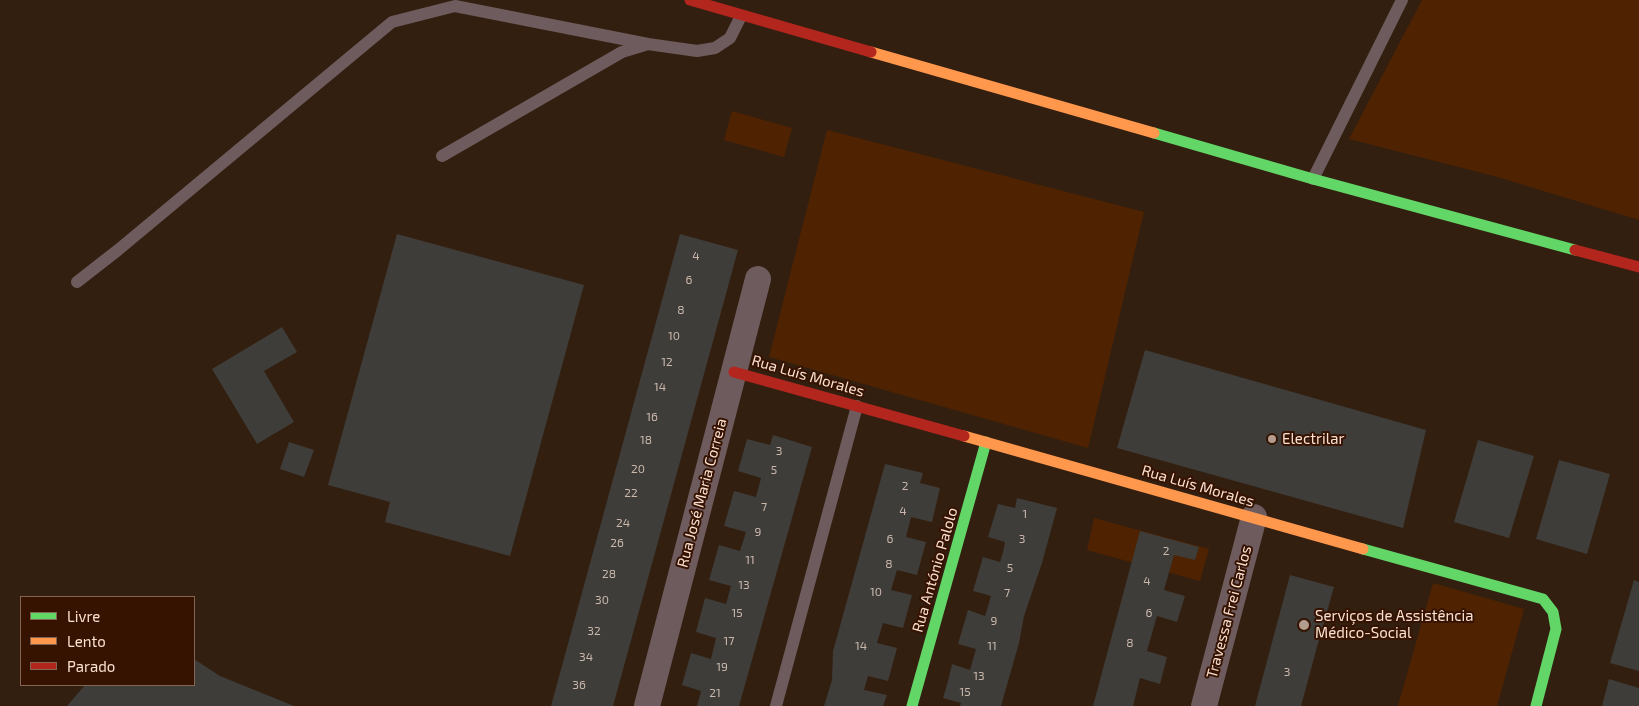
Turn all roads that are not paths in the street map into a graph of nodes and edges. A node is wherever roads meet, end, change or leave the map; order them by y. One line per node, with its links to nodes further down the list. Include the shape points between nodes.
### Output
1 (690, 0): 3 (street)
2 (1402, 0): 6 (lane)
3 (741, 16): 4 (lane, via 730,38 715,48 697,51); 6 (street)
4 (648, 44): 5 (lane, via 622,52); 9 (lane, via 455,6 392,22)
5 (442, 156)
6 (1313, 179): 7 (street)
7 (1639, 267)
8 (758, 280): 10 (street, Rua José Maria Correia)
9 (77, 282)
10 (734, 372): 11 (street, Rua Luís Morales); 14 (street, Rua José Maria Correia)
11 (858, 406): 12 (street, Rua Luís Morales); 15 (lane)
12 (986, 442): 13 (street, Rua Luís Morales); 16 (street, Rua António Palolo)
13 (1254, 517): 17 (street, Travessa Frei Carlos); 18 (street, Rua Luís Morales, via 1543,599 1551,606 1556,629)
14 (646, 706)
15 (776, 706)
16 (912, 706)
17 (1204, 706)
18 (1536, 706)

